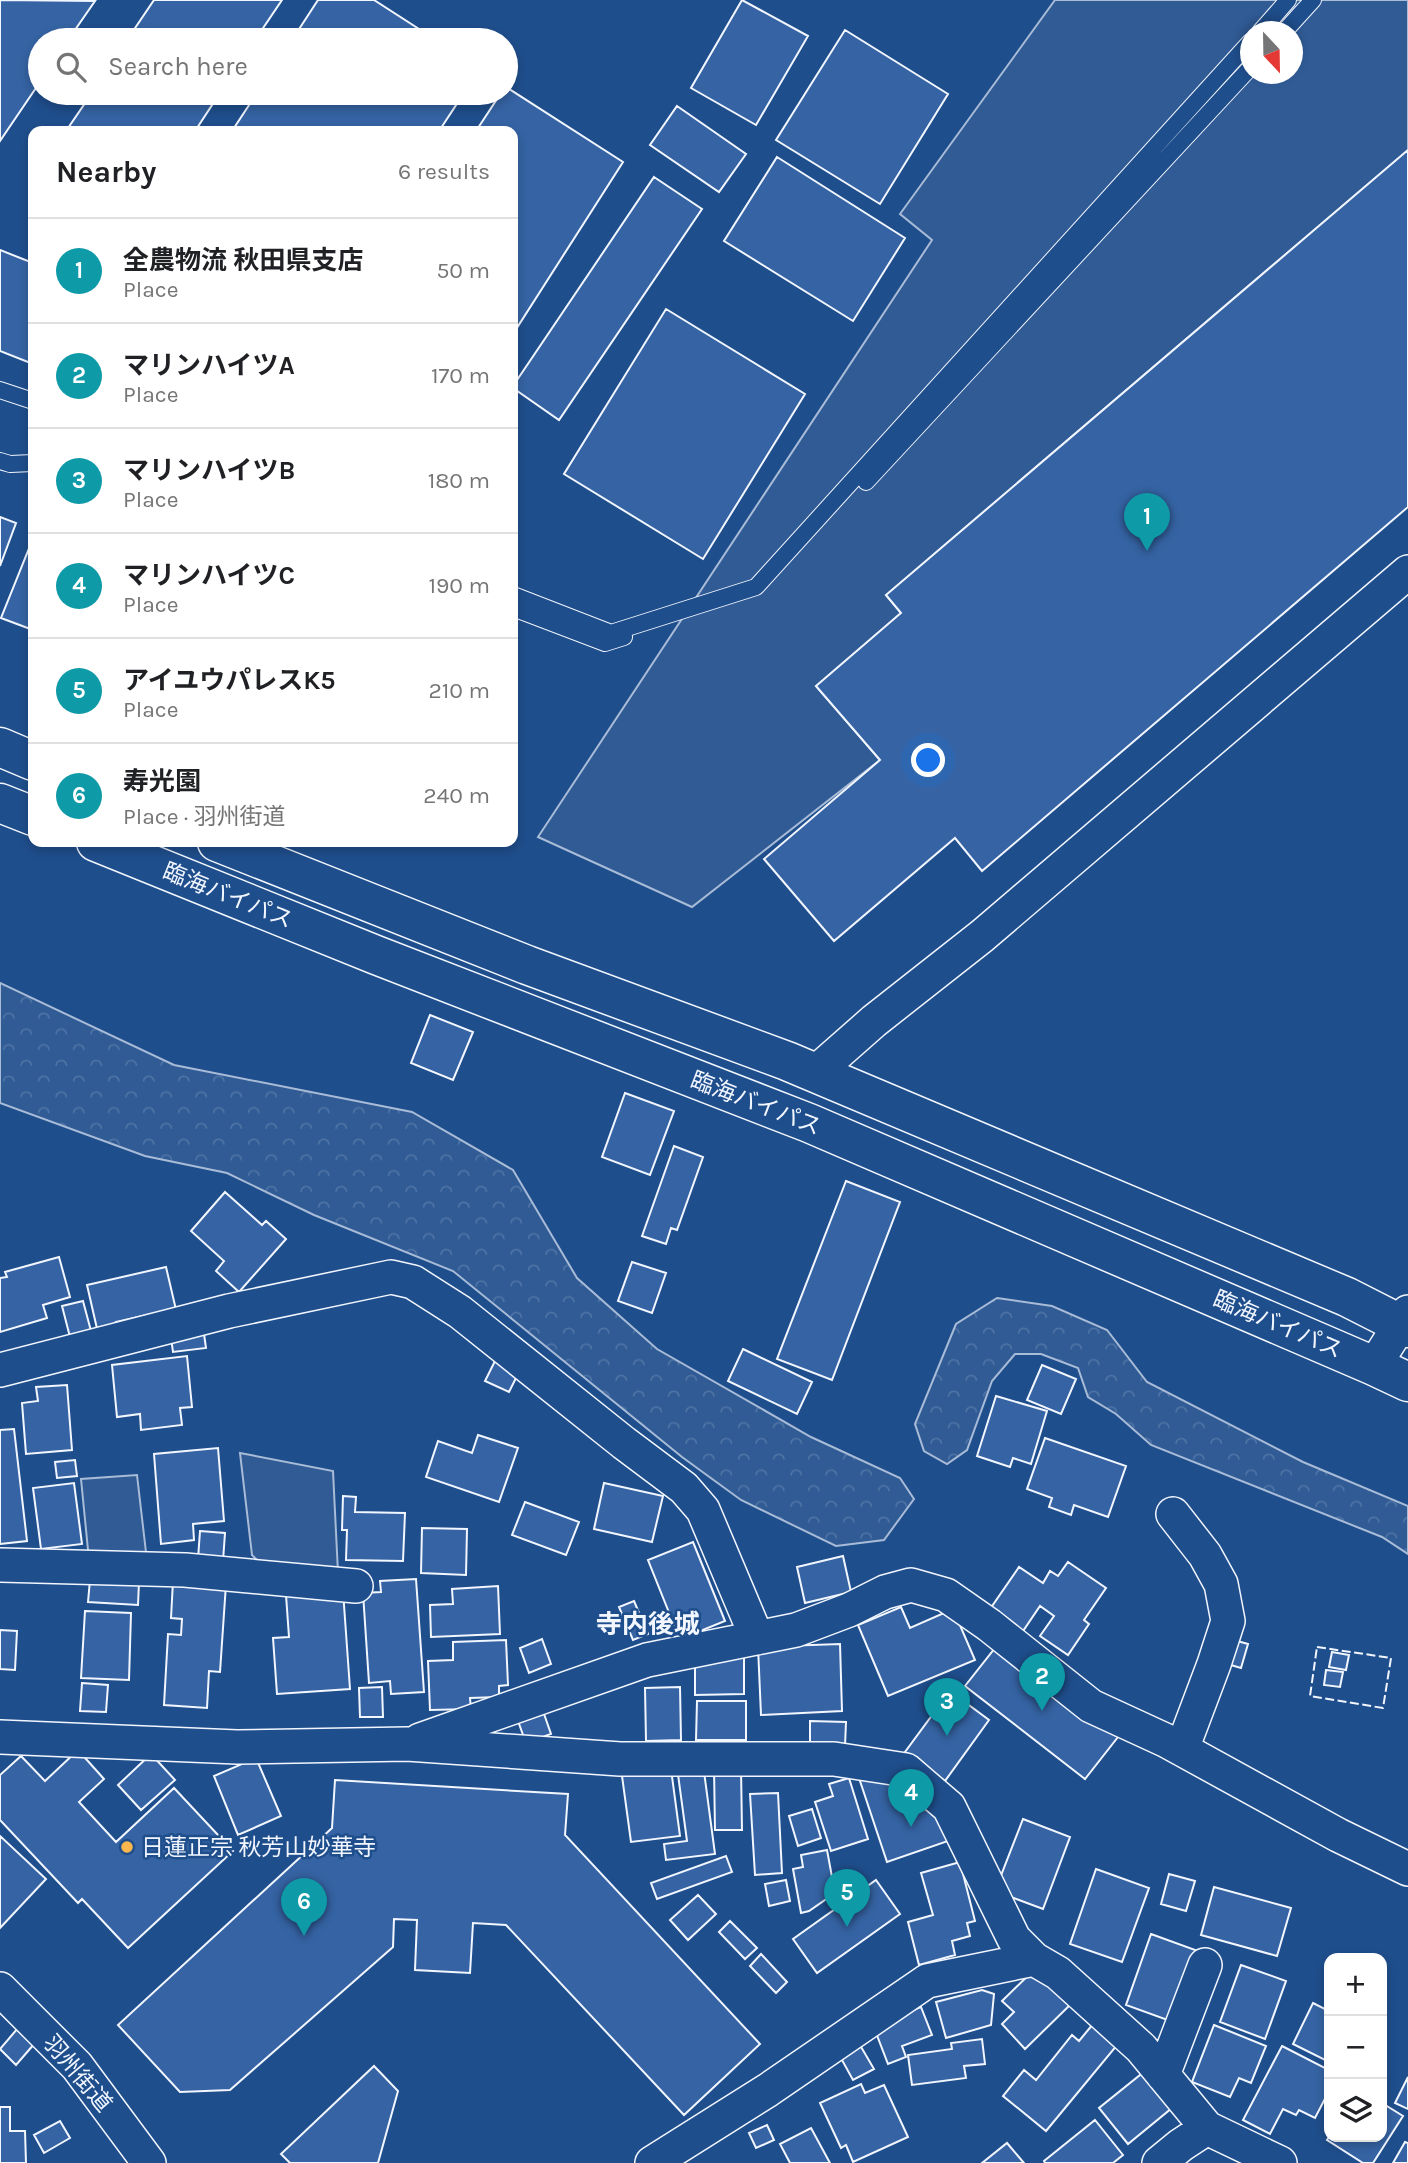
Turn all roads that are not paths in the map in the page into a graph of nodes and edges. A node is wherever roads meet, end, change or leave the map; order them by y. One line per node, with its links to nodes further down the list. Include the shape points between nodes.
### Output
1 (1288, 0): 3 (lane)
2 (1313, 0): 4 (lane)
3 (1270, 21)
4 (1294, 21)
5 (1240, 53): 12 (lane, via 756,587 611,633)
6 (1240, 80): 13 (lane, via 758,598 605,642)
7 (0, 390): 8 (lane)
8 (28, 399)
9 (0, 461): 10 (lane)
10 (28, 463)
11 (1408, 572): 20 (street)
12 (518, 597)
13 (518, 610)
14 (0, 747): 15 (highway)
15 (28, 759)
16 (0, 803): 17 (highway)
17 (28, 814)
18 (108, 847): 22 (highway, 臨海バイパス, via 809,1123)
19 (230, 847): 20 (highway, 臨海バイパス)
20 (815, 1073): 21 (highway, 臨海バイパス)
21 (1405, 1322): 22 (street)
22 (1374, 1366): 24 (highway, 臨海バイパス)
23 (0, 1370): 28 (street, via 229,1311 391,1278 414,1282 460,1312 684,1488 703,1510)
24 (1408, 1382)
25 (1173, 1514): 31 (street, via 1221,1584 1228,1620)
26 (0, 1565): 27 (street, via 186,1570)
27 (356, 1586)
28 (757, 1638): 30 (street, via 647,1660); 31 (street, via 796,1630 911,1585 946,1595 1091,1706)
29 (0, 1737): 30 (street, via 237,1747)
30 (407, 1744): 33 (street, via 620,1759 834,1759 906,1770 949,1807 1014,1939)
31 (1182, 1749): 32 (street)
32 (1408, 1869)
33 (1034, 1959): 36 (street, via 1058,1973); 39 (street, via 928,1981)
34 (1205, 1965): 36 (street)
35 (0, 1989): 38 (street, 羽州街道, via 77,2066)
36 (1163, 2074): 37 (street)
37 (1207, 2128): 40 (street); 41 (street)
38 (149, 2163)
39 (652, 2163)
40 (1159, 2163)
41 (1280, 2163)

